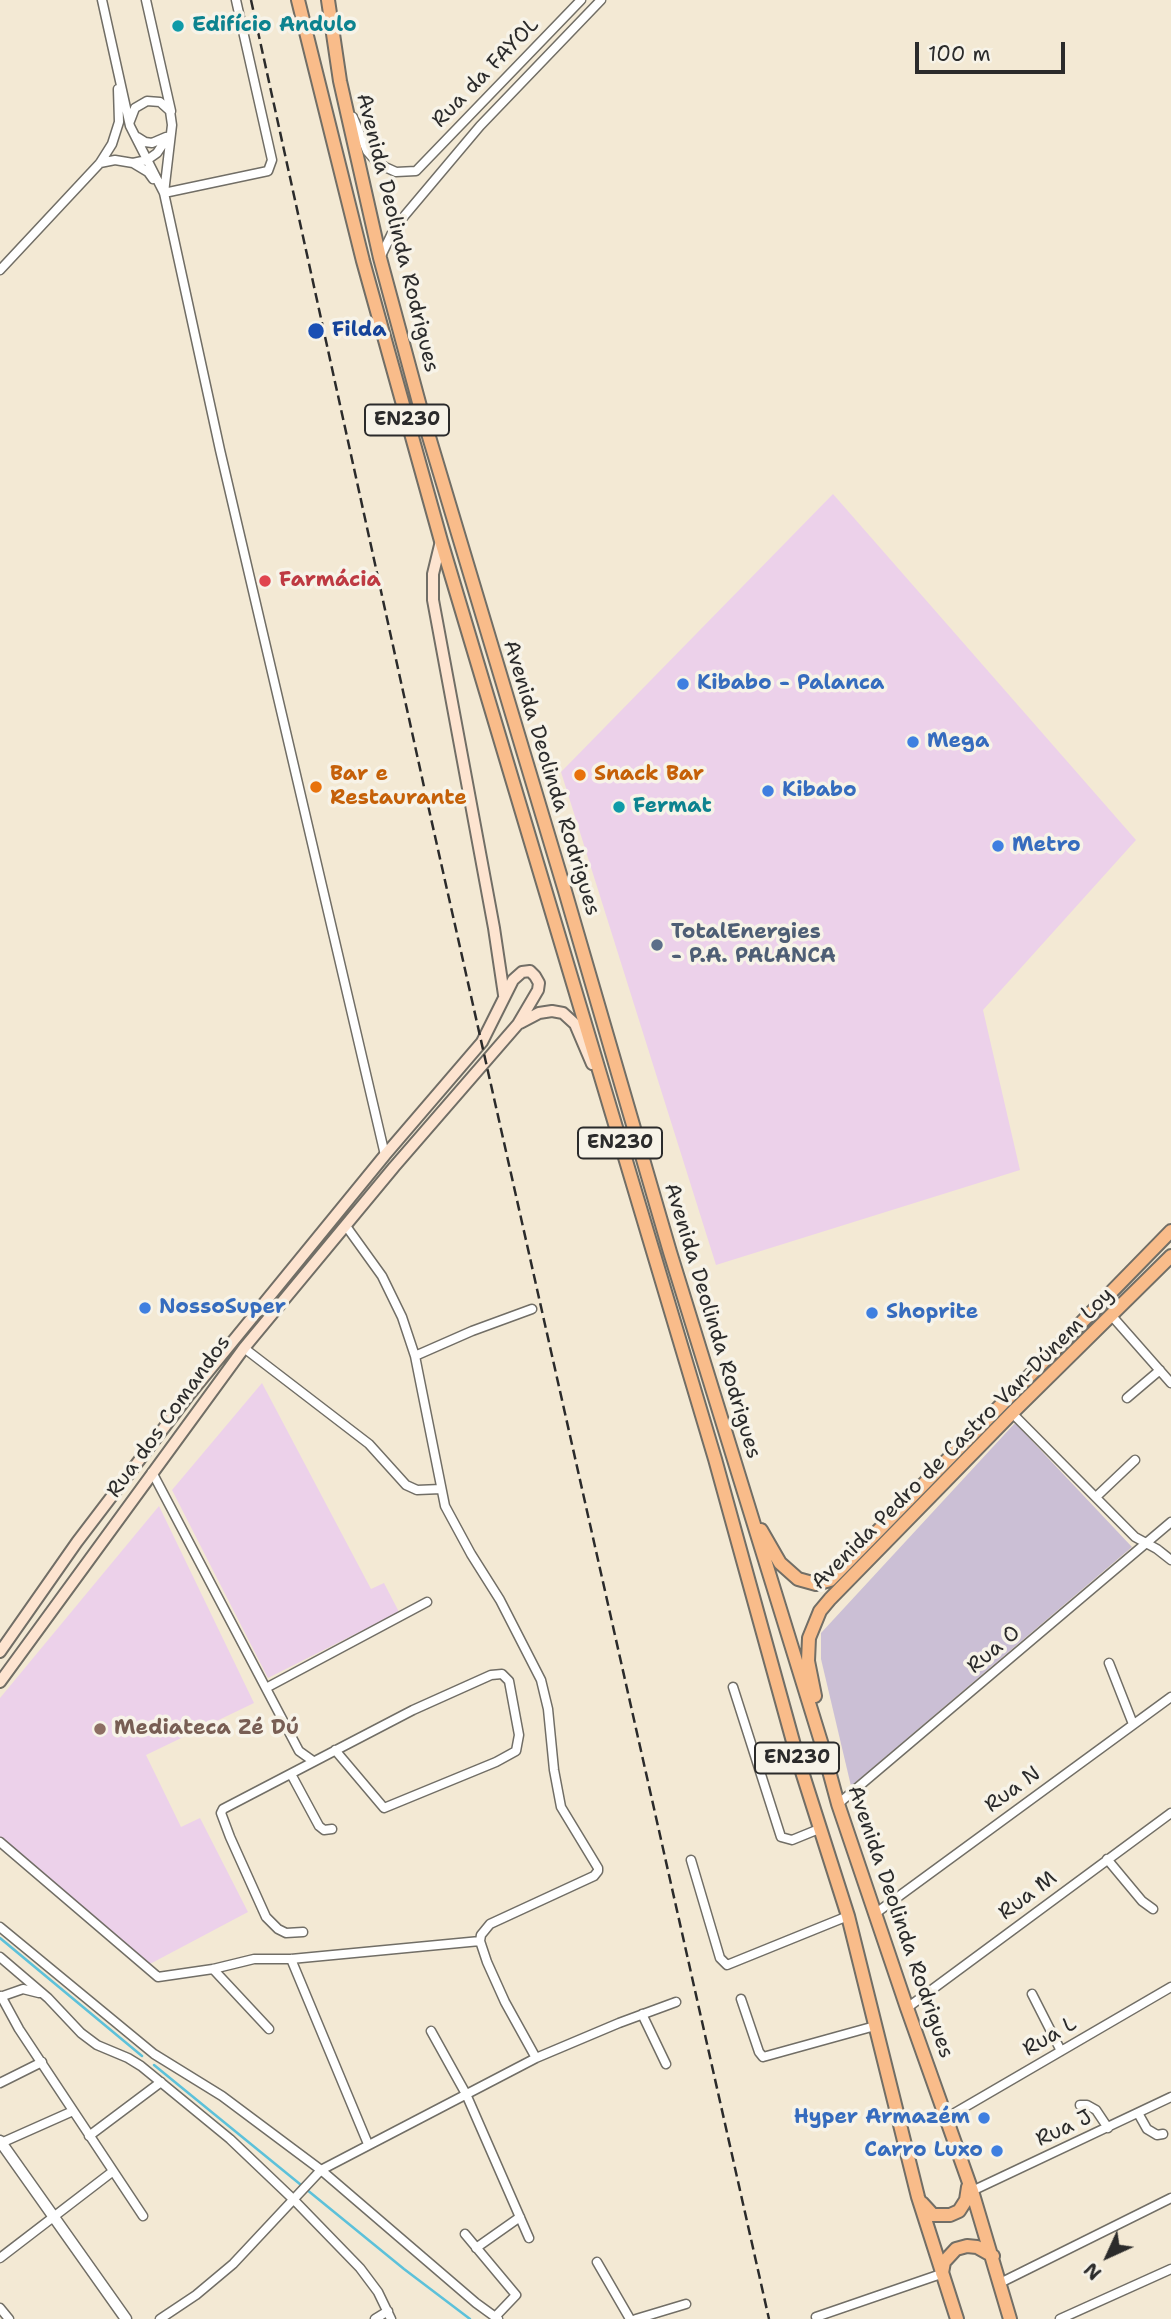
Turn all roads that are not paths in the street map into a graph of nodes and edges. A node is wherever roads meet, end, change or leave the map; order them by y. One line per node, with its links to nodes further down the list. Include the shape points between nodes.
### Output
1 (102, 0): 8 (street)
2 (146, 0): 10 (street)
3 (236, 0): 16 (street, via 272,160 268,171)
4 (298, 0): 19 (highway, Avenida Deolinda Rodrigues / EN230)
5 (328, 0): 9 (highway, Avenida Deolinda Rodrigues / EN230)
6 (581, 0): 9 (street, Rua da FAYOL, via 416,171 397,172 374,159)
7 (601, 0): 17 (street, Rua da FAYOL, via 480,126 395,227)
8 (118, 72): 11 (street); 14 (street, via 119,122)
9 (340, 81): 17 (highway, Avenida Deolinda Rodrigues / EN230)
10 (172, 118): 11 (street, via 165,106 153,101 140,103 132,113); 12 (street)
11 (132, 130): 12 (street, via 138,139 152,143); 13 (street)
12 (170, 132): 13 (street); 16 (street)
13 (148, 160): 15 (street); 16 (street)
14 (100, 163): 15 (street); 18 (street)
15 (133, 163): 16 (street, via 148,172)
16 (163, 193): 23 (street)
17 (380, 258): 39 (highway, Avenida Deolinda Rodrigues / EN230, via 424,423)
18 (0, 270)
19 (440, 541): 20 (main road, via 433,600); 22 (highway, Avenida Deolinda Rodrigues / EN230)
20 (504, 995): 21 (main road, Rua dos Comandos, via 522,972 530,971 539,983); 23 (main road, Rua dos Comandos, via 486,1036)
21 (518, 1024): 22 (main road, via 546,1011 558,1011 572,1020); 24 (main road, Rua dos Comandos)
22 (605, 1096): 54 (highway, Avenida Deolinda Rodrigues / EN230, via 715,1459)
23 (385, 1155): 44 (main road, Rua dos Comandos, via 189,1395)
24 (346, 1226): 29 (main road, Rua dos Comandos); 30 (street, via 392,1294)
25 (1171, 1231): 39 (highway, Avenida Pedro de Castro Van-Dúnem Loy, via 830,1580 807,1583 789,1573)
26 (1171, 1256): 28 (highway, Avenida Pedro de Castro Van-Dúnem Loy)
27 (532, 1309): 30 (street)
28 (1111, 1315): 31 (street); 34 (highway, Avenida Pedro de Castro Van-Dúnem Loy)
29 (244, 1348): 36 (main road, Rua dos Comandos); 37 (street, via 369,1444 406,1485 417,1490)
30 (415, 1356): 37 (street)
31 (1160, 1370): 32 (street); 33 (street)
32 (1171, 1383)
33 (1127, 1398)
34 (1012, 1413): 38 (street); 51 (highway, Avenida Pedro de Castro Van-Dúnem Loy, via 820,1611 809,1638 808,1661)
35 (1135, 1460): 38 (street)
36 (152, 1472): 46 (main road, Rua dos Comandos); 48 (street)
37 (441, 1489): 70 (street, via 451,1520 541,1680 559,1800 598,1868 594,1876 490,1924)
38 (1096, 1497): 41 (street)
39 (750, 1513): 51 (highway, Avenida Deolinda Rodrigues / EN230)
40 (1171, 1522): 41 (street, Rua O)
41 (1146, 1543): 42 (street); 58 (street, Rua O)
42 (1171, 1560)
43 (427, 1602): 48 (street)
44 (0, 1651)
45 (1109, 1663): 50 (street)
46 (0, 1682)
47 (733, 1687): 56 (street)
48 (266, 1688): 52 (street)
49 (1171, 1697): 50 (street, Rua N)
50 (1133, 1724): 66 (street, Rua N)
51 (822, 1745): 58 (highway, Avenida Deolinda Rodrigues / EN230)
52 (299, 1751): 55 (street); 57 (street)
53 (335, 1751): 53 (street, via 384,1808 516,1751 519,1735 509,1681 502,1674 491,1675); 55 (street)
54 (796, 1756): 56 (street); 61 (highway, Avenida Deolinda Rodrigues / EN230)
55 (313, 1761): 57 (street)
56 (758, 1765): 61 (street, via 781,1837 792,1840)
57 (295, 1771): 60 (street, via 318,1826); 69 (street, via 229,1804 221,1813 266,1917 286,1933)
58 (838, 1804): 66 (highway, Avenida Deolinda Rodrigues / EN230)
59 (1171, 1813): 63 (street, Rua M)
60 (332, 1829)
61 (819, 1829): 67 (highway, Avenida Deolinda Rodrigues / EN230)
62 (0, 1842): 73 (street, via 152,1975 163,1978)
63 (1107, 1859): 65 (street); 80 (street, Rua M)
64 (691, 1860): 67 (street, via 720,1958 727,1965)
65 (1153, 1909)
66 (876, 1913): 80 (highway, Avenida Deolinda Rodrigues / EN230)
67 (848, 1916): 82 (highway, Avenida Deolinda Rodrigues / EN230)
68 (0, 1927): 87 (street)
69 (303, 1932)
70 (480, 1941): 72 (street); 86 (street, via 505,2002)
71 (0, 1956): 77 (street)
72 (292, 1959): 73 (street, via 254,1959); 102 (street)
73 (213, 1969): 83 (street)
74 (1171, 1987): 85 (street, Rua L)
75 (1032, 1994): 85 (street)
76 (1, 1996): 77 (street, via 23,1989); 88 (street)
77 (48, 1998): 87 (street, via 97,2045 128,2058)
78 (741, 1999): 82 (street, via 763,2057)
79 (676, 2002): 81 (street)
80 (906, 2008): 97 (highway, Avenida Deolinda Rodrigues / EN230)
81 (642, 2014): 86 (street); 89 (street)
82 (874, 2026): 107 (highway, Avenida Deolinda Rodrigues / EN230)
83 (269, 2029)
84 (431, 2031): 92 (street)
85 (1061, 2051): 97 (street, Rua L)
86 (536, 2058): 92 (street)
87 (148, 2060): 90 (street); 103 (street, via 238,2107)
88 (42, 2062): 91 (street); 95 (street)
89 (666, 2064)
90 (162, 2082): 100 (street); 106 (street)
91 (0, 2083)
92 (466, 2094): 102 (street); 110 (street)
93 (1171, 2097): 96 (street, Rua J)
94 (1080, 2105): 98 (street, via 1096,2110)
95 (73, 2110): 100 (street); 101 (street)
96 (1138, 2113): 98 (street, Rua J); 99 (street, via 1147,2129)
97 (946, 2118): 105 (highway, Avenida Deolinda Rodrigues / EN230)
98 (1108, 2128): 105 (street, Rua J)
99 (1163, 2134)
100 (89, 2136): 104 (street)
101 (1, 2142): 111 (street)
102 (368, 2144): 103 (street)
103 (321, 2170): 106 (street); 124 (street)
104 (112, 2172): 109 (street); 111 (street)
105 (970, 2187): 107 (highway, via 959,2211 950,2215 933,2215); 115 (highway, Avenida Deolinda Rodrigues / EN230)
106 (297, 2196): 123 (street, via 369,2279); 128 (street, via 216,2279)
107 (918, 2197): 119 (highway, Avenida Deolinda Rodrigues / EN230)
108 (1171, 2198): 120 (street)
109 (144, 2216)
110 (520, 2217): 113 (street); 114 (street)
111 (54, 2218): 116 (street); 127 (street)
112 (465, 2234): 114 (street)
113 (529, 2238)
114 (476, 2248): 124 (street, via 516,2295)
115 (993, 2256): 119 (highway, via 977,2247 957,2249 943,2262); 120 (highway, Avenida Deolinda Rodrigues / EN230)
116 (0, 2259)
117 (597, 2262): 130 (street)
118 (1171, 2269): 134 (street)
119 (942, 2274): 125 (street); 132 (highway, Avenida Deolinda Rodrigues / EN230)
120 (1000, 2283): 133 (highway, Avenida Deolinda Rodrigues / EN230)
121 (686, 2304): 131 (street)
122 (0, 2308): 126 (street)
123 (390, 2315): 129 (street)
124 (496, 2318)
125 (816, 2318)
126 (9, 2319)
127 (126, 2319)
128 (160, 2319)
129 (375, 2319)
130 (630, 2319)
131 (636, 2319)
132 (957, 2319)
133 (1010, 2319)
134 (1060, 2319)

